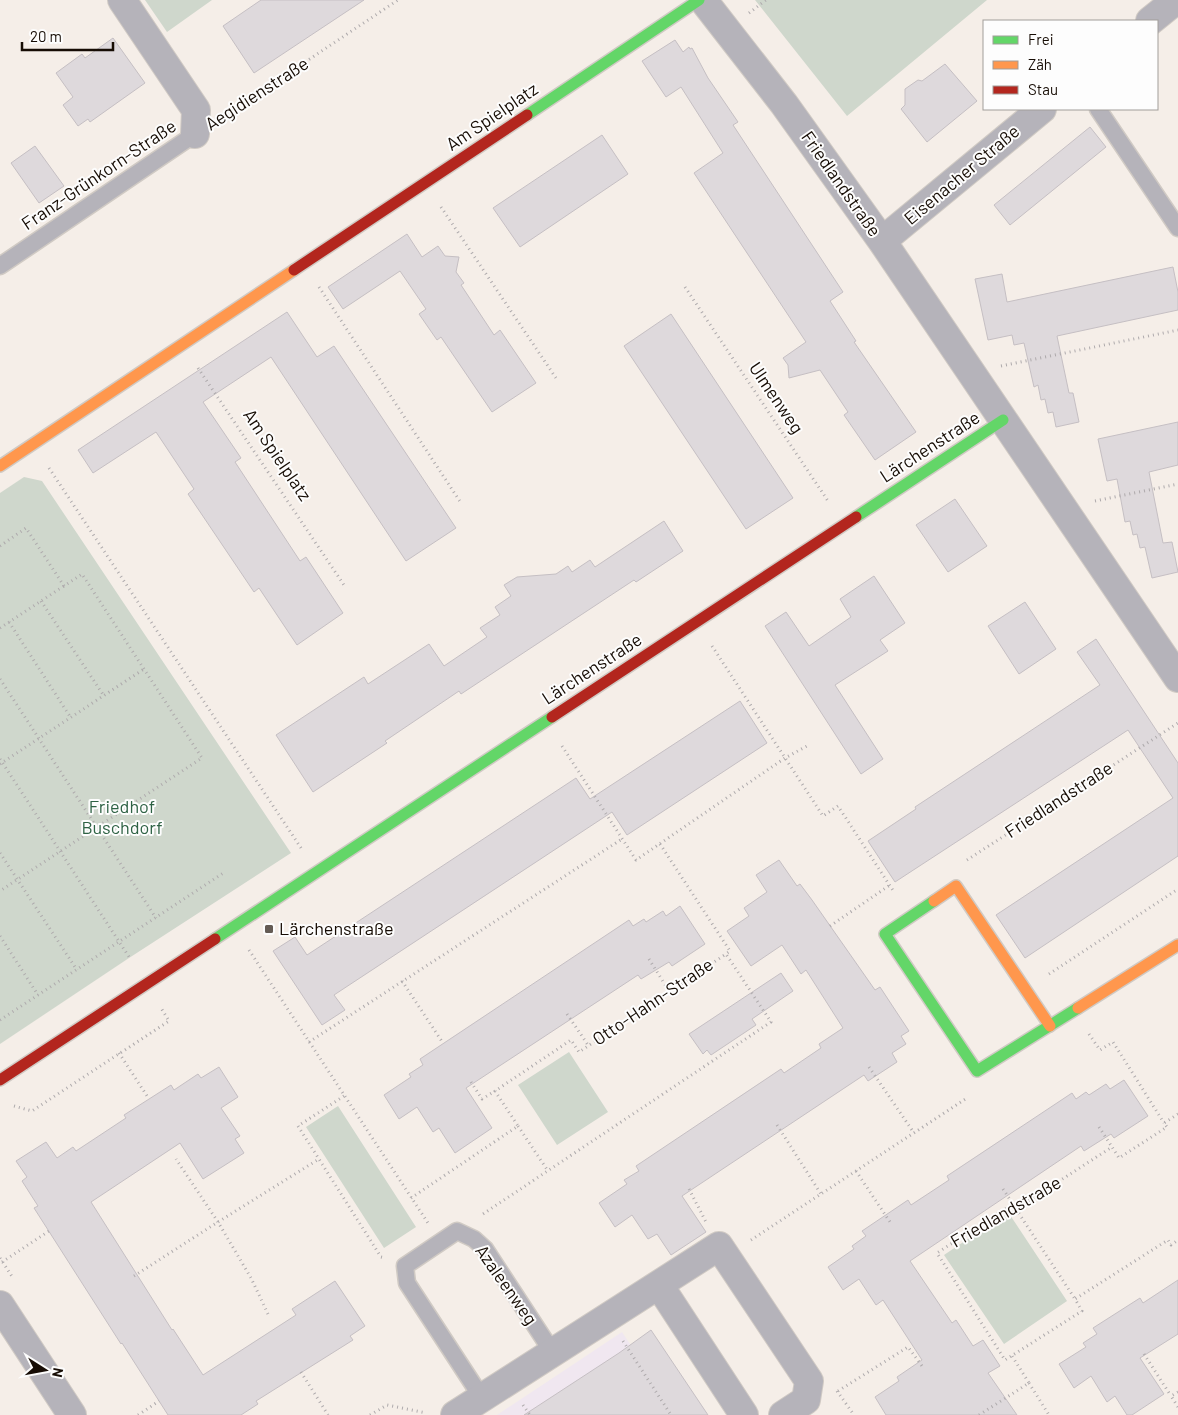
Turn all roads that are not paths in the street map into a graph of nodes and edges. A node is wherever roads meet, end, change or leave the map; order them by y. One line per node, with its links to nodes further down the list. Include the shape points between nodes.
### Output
1 (122, 0): 8 (street, Aegidienstraße, via 196,110)
2 (699, 0): 13 (street, Am Spielplatz)
3 (703, 0): 10 (street, Friedlandstraße, via 784,104)
4 (1176, 0): 5 (street)
5 (1151, 20)
6 (1041, 110): 10 (street, Eisenacher Straße)
7 (1099, 110): 9 (lane)
8 (195, 134): 11 (lane, Franz-Grünkorn-Straße)
9 (1178, 228)
10 (882, 241): 12 (street, Friedlandstraße)
11 (0, 266)
12 (1003, 420): 14 (street, Friedlandstraße); 17 (street, Lärchenstraße)
13 (0, 466)
14 (1178, 678)
15 (1178, 945): 16 (street)
16 (1050, 1026): 16 (street, via 956,886 885,934 977,1071)
17 (0, 1080)
18 (659, 1285): 20 (street); 24 (street); 25 (street, via 719,1246 809,1382 806,1400)
19 (0, 1305): 22 (street)
20 (552, 1353): 21 (street); 21 (lane, Azaleenweg, via 485,1249 457,1231 405,1266 406,1283)
21 (482, 1398): 23 (street)
22 (72, 1415)
23 (455, 1415)
24 (744, 1415)
25 (783, 1415)

